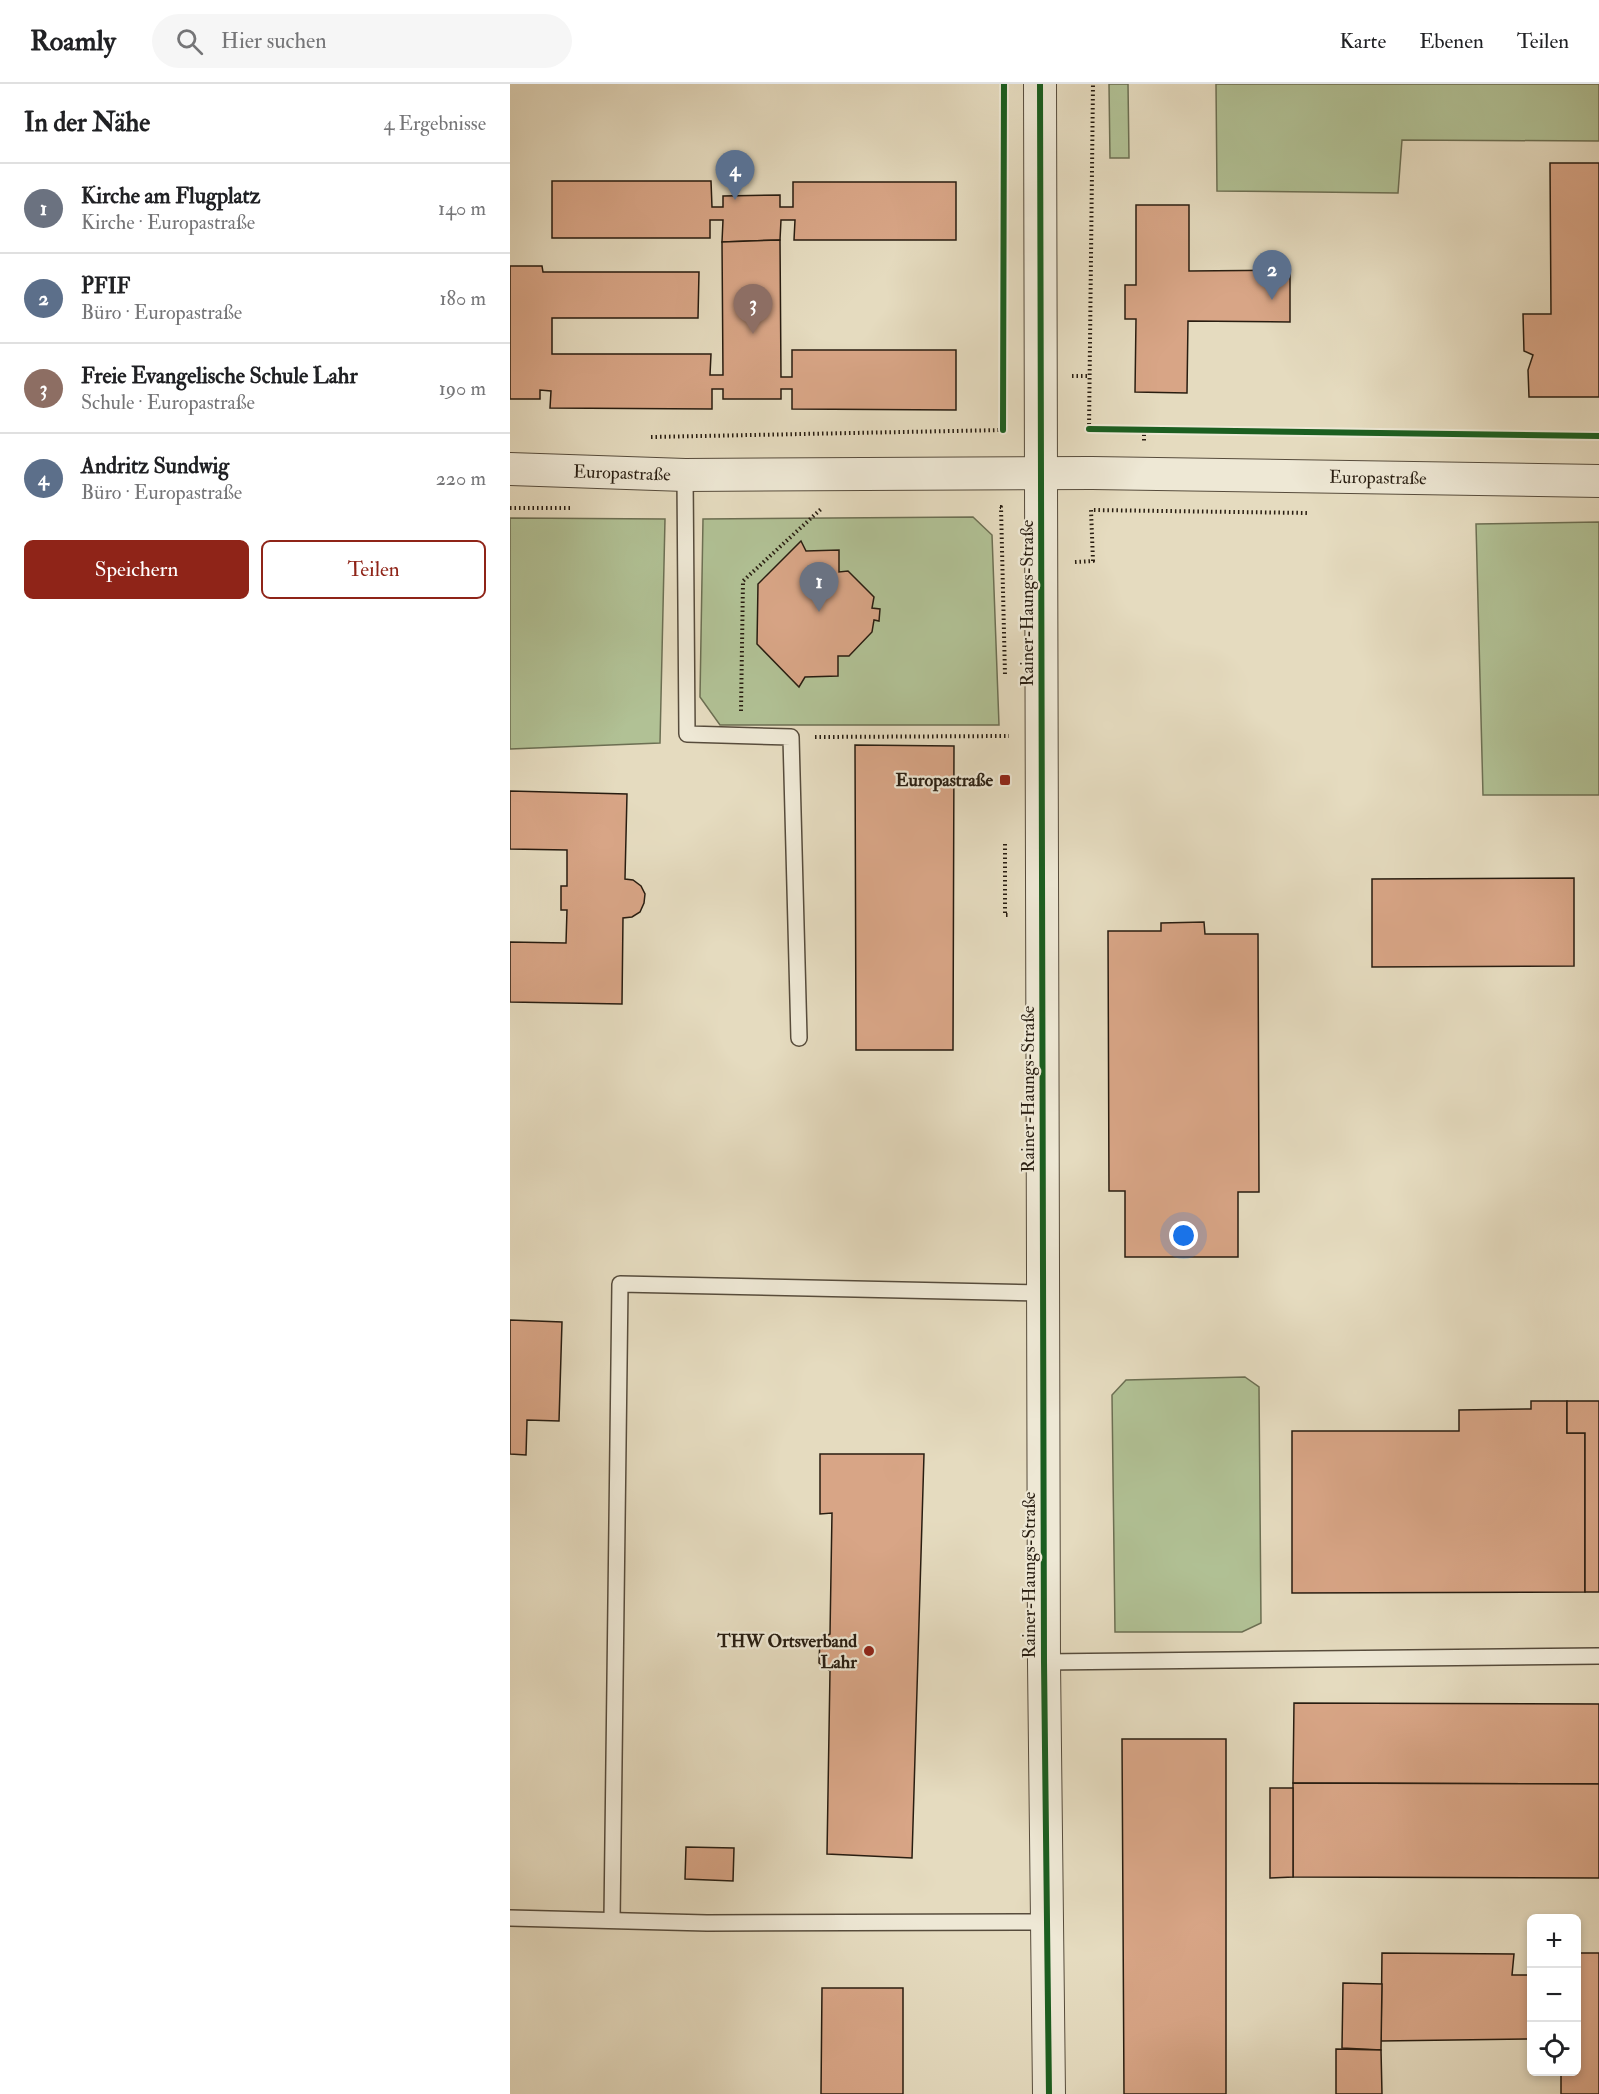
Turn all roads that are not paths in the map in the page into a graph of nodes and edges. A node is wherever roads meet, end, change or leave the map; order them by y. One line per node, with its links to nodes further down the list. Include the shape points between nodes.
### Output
1 (1040, 84): 4 (street, Rainer-Haungs-Straße)
2 (510, 469): 3 (street, Europastraße)
3 (684, 474): 4 (street, Europastraße); 6 (lane, via 687,734 791,737)
4 (1041, 474): 5 (street, Europastraße); 7 (street, Rainer-Haungs-Straße)
5 (1599, 481)
6 (799, 1038)
7 (1044, 1293): 9 (street, Rainer-Haungs-Straße); 11 (lane, via 620,1284)
8 (1599, 1656): 9 (lane)
9 (1044, 1662): 12 (street, Rainer-Haungs-Straße)
10 (510, 1918): 11 (lane)
11 (612, 1920): 12 (lane)
12 (1048, 1922): 13 (street, Rainer-Haungs-Straße)
13 (1049, 2094)

